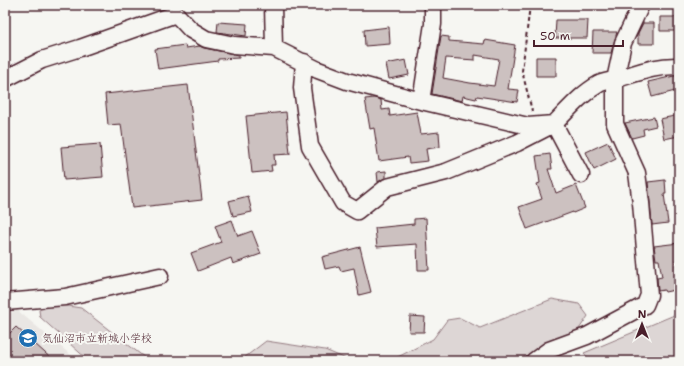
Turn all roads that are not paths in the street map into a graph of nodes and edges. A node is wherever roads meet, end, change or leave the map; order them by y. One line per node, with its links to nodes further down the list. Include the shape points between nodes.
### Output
1 (273, 5): 5 (street)
2 (434, 5): 10 (street)
3 (641, 5): 9 (street, via 623,43)
4 (174, 10): 5 (street, via 191,30 206,39 234,45); 8 (street, via 80,48 42,60)
5 (274, 48): 6 (street)
6 (304, 62): 10 (street, via 347,81); 11 (street, via 302,88 310,146 343,203 357,211 387,187 446,172 517,143)
7 (679, 66): 9 (street, via 667,65)
8 (5, 79)
9 (615, 80): 11 (street, via 600,83 581,96); 15 (street, via 615,124 637,173 649,295 645,305 588,336 549,350)
10 (421, 101): 11 (street, via 528,126)
11 (554, 124): 12 (street)
12 (581, 175)
13 (160, 276): 14 (street, via 65,297)
14 (5, 302)
15 (534, 361)

